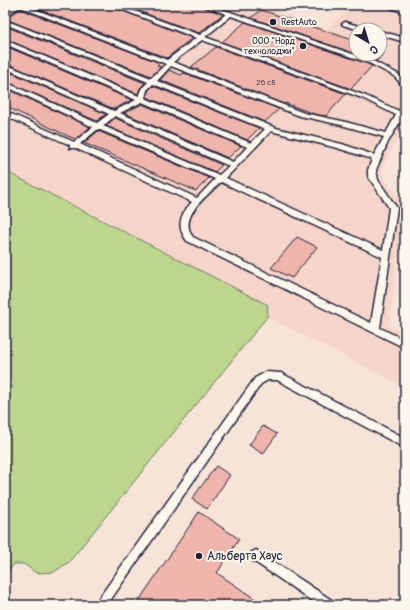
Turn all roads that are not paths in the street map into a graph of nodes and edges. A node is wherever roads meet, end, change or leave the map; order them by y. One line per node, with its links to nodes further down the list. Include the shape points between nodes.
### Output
1 (113, 5): 11 (lane)
2 (204, 5): 6 (lane)
3 (386, 5): 4 (lane)
4 (405, 11)
5 (5, 14): 14 (lane, via 19,5)
6 (230, 14): 11 (lane); 18 (lane, via 371,62 396,75)
7 (5, 22): 16 (lane)
8 (345, 24): 9 (lane)
9 (348, 25)
10 (388, 35): 12 (lane)
11 (201, 37): 14 (lane); 25 (lane, via 364,97)
12 (405, 40)
13 (5, 42): 20 (lane)
14 (169, 64): 16 (lane); 28 (lane, via 302,115)
15 (5, 66): 24 (lane)
16 (153, 82): 19 (lane); 27 (lane)
17 (5, 84): 26 (lane)
18 (405, 85)
19 (144, 89): 20 (lane); 21 (lane)
20 (131, 95): 21 (lane); 24 (lane)
21 (141, 99): 24 (lane); 30 (lane)
22 (405, 106): 25 (lane)
23 (5, 113): 29 (lane)
24 (113, 114): 26 (lane); 32 (lane)
25 (400, 115): 28 (lane)
26 (97, 126): 29 (lane); 33 (lane)
27 (270, 128): 30 (lane); 31 (lane)
28 (388, 136): 31 (lane)
29 (73, 146): 34 (lane)
30 (252, 146): 32 (lane)
31 (376, 158): 35 (lane, via 371,171 372,177 390,200 393,208)
32 (234, 164): 33 (lane)
33 (220, 178): 34 (lane); 35 (lane)
34 (197, 201): 36 (lane, via 188,211 183,223 183,228 190,239)
35 (385, 255): 36 (lane)
36 (376, 330): 37 (lane)
37 (405, 344)
38 (405, 443): 40 (lane, via 278,376 266,376 258,382)
39 (256, 556): 41 (lane)
40 (100, 605)
41 (329, 605)

